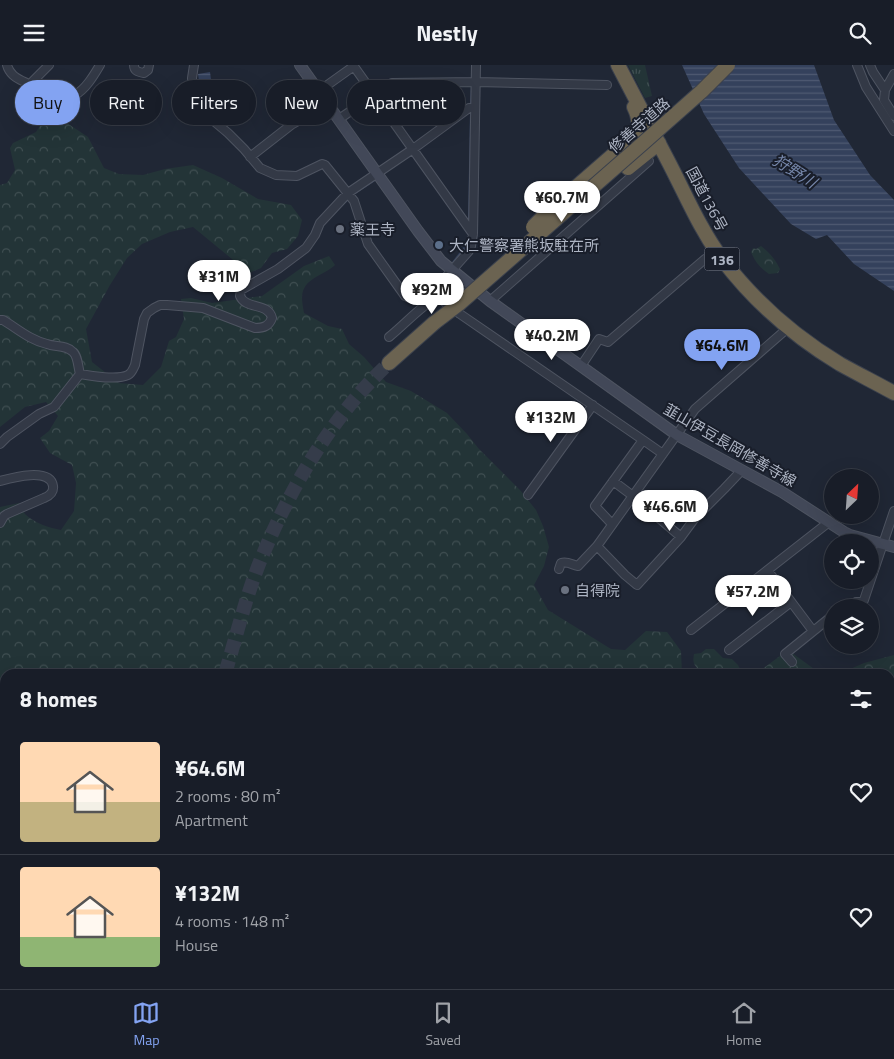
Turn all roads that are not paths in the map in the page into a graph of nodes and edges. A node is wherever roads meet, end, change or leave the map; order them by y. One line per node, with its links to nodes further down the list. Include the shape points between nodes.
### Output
1 (7, 65): 15 (street, via 15,77)
2 (49, 65): 16 (street)
3 (100, 65): 23 (street)
4 (134, 65): 5 (street, via 135,70 144,73)
5 (149, 65)
6 (194, 65): 36 (street, via 193,90 200,108)
7 (300, 65): 17 (main road, 韮山伊豆長岡修善寺線)
8 (476, 65): 21 (street)
9 (617, 65): 33 (highway, 国道136号 / 136); 34 (highway, via 620,80 638,117 638,125)
10 (728, 65): 46 (highway, 修善寺道路, bridge)
11 (856, 65): 32 (street)
12 (870, 65): 24 (street)
13 (354, 66): 18 (street); 19 (street)
14 (894, 74): 24 (street)
15 (21, 80)
16 (34, 80)
17 (311, 80)
18 (334, 80)
19 (364, 80)
20 (465, 82): 21 (street)
21 (476, 82): 22 (street); 25 (street)
22 (607, 85)
23 (80, 90)
24 (885, 90): 28 (street, via 884,100)
25 (475, 108): 35 (street, via 469,108); 40 (street)
26 (347, 114): 29 (street)
27 (337, 116): 29 (main road, 韮山伊豆長岡修善寺線)
28 (894, 117)
29 (339, 119): 38 (main road, 韮山伊豆長岡修善寺線)
30 (290, 125): 36 (street)
31 (396, 125): 35 (street)
32 (894, 131)
33 (656, 137): 34 (highway, via 643,134); 37 (highway); 49 (highway, 国道136号 / 136, via 697,219 721,257 736,277)
34 (629, 141): 48 (highway, bridge, via 465,290)
35 (413, 149): 38 (street); 40 (street)
36 (250, 157): 39 (street, via 264,171 284,176 297,176 325,165)
37 (644, 159): 45 (street, via 599,199 594,210); 46 (highway, bridge, via 628,167 496,278)
38 (377, 174): 39 (street); 42 (main road, 韮山伊豆長岡修善寺線, via 436,257)
39 (348, 193): 44 (street, via 356,205 368,244 405,296 412,299 425,293); 53 (street, via 320,223 306,248 241,290 242,301 262,307 272,315 268,325 255,328 203,309 160,305 147,313 144,319 135,365 128,375 94,377)
40 (473, 234): 42 (street, via 472,246)
41 (705, 259): 52 (street, via 608,342 599,339)
42 (451, 271): 43 (main road, 韮山伊豆長岡修善寺線); 44 (street)
43 (466, 283): 44 (street); 45 (main road, 韮山伊豆長岡修善寺線)
44 (434, 297): 50 (street); 55 (street)
45 (490, 301): 52 (main road, 韮山伊豆長岡修善寺線)
46 (459, 304): 48 (highway, 修善寺道路, bridge)
47 (0, 319): 53 (street, via 36,341 71,349 76,355)
48 (434, 323): 51 (highway, 修善寺道路)
49 (789, 327): 54 (highway, 国道136号 / 136, via 839,363); 56 (street, via 696,409)
50 (389, 337)
51 (389, 363)
52 (581, 366): 56 (main road, 韮山伊豆長岡修善寺線)
53 (80, 374): 58 (street, via 54,407 39,414)
54 (894, 393)
55 (593, 405): 57 (street); 63 (street)
56 (677, 435): 59 (street); 60 (main road, 韮山伊豆長岡修善寺線)
57 (643, 440): 59 (street); 62 (street)
58 (0, 444)
59 (663, 454): 64 (street)
60 (742, 470): 66 (main road, 韮山伊豆長岡修善寺線); 71 (street)
61 (0, 481): 67 (street, via 35,475 48,479 53,486 49,495 7,514)
62 (613, 481): 64 (street); 68 (street, via 595,506)
63 (528, 495)
64 (633, 496): 68 (street); 71 (street)
65 (894, 511): 72 (street)
66 (824, 519)
67 (0, 523)
68 (612, 524): 73 (street)
69 (827, 524): 76 (street)
70 (832, 524): 72 (main road, 韮山伊豆長岡修善寺線, via 850,535)
71 (681, 537): 73 (street, via 638,585)
72 (882, 544): 74 (main road, 韮山伊豆長岡修善寺線); 77 (street)
73 (597, 546): 75 (street, via 578,566 564,562)
74 (894, 547)
75 (559, 569)
76 (768, 571): 78 (street); 80 (street)
77 (864, 599)
78 (791, 602): 81 (street); 82 (street)
79 (824, 622): 81 (street)
80 (692, 631)
81 (813, 631): 83 (street, via 785,654)
82 (729, 650)
83 (792, 662)

